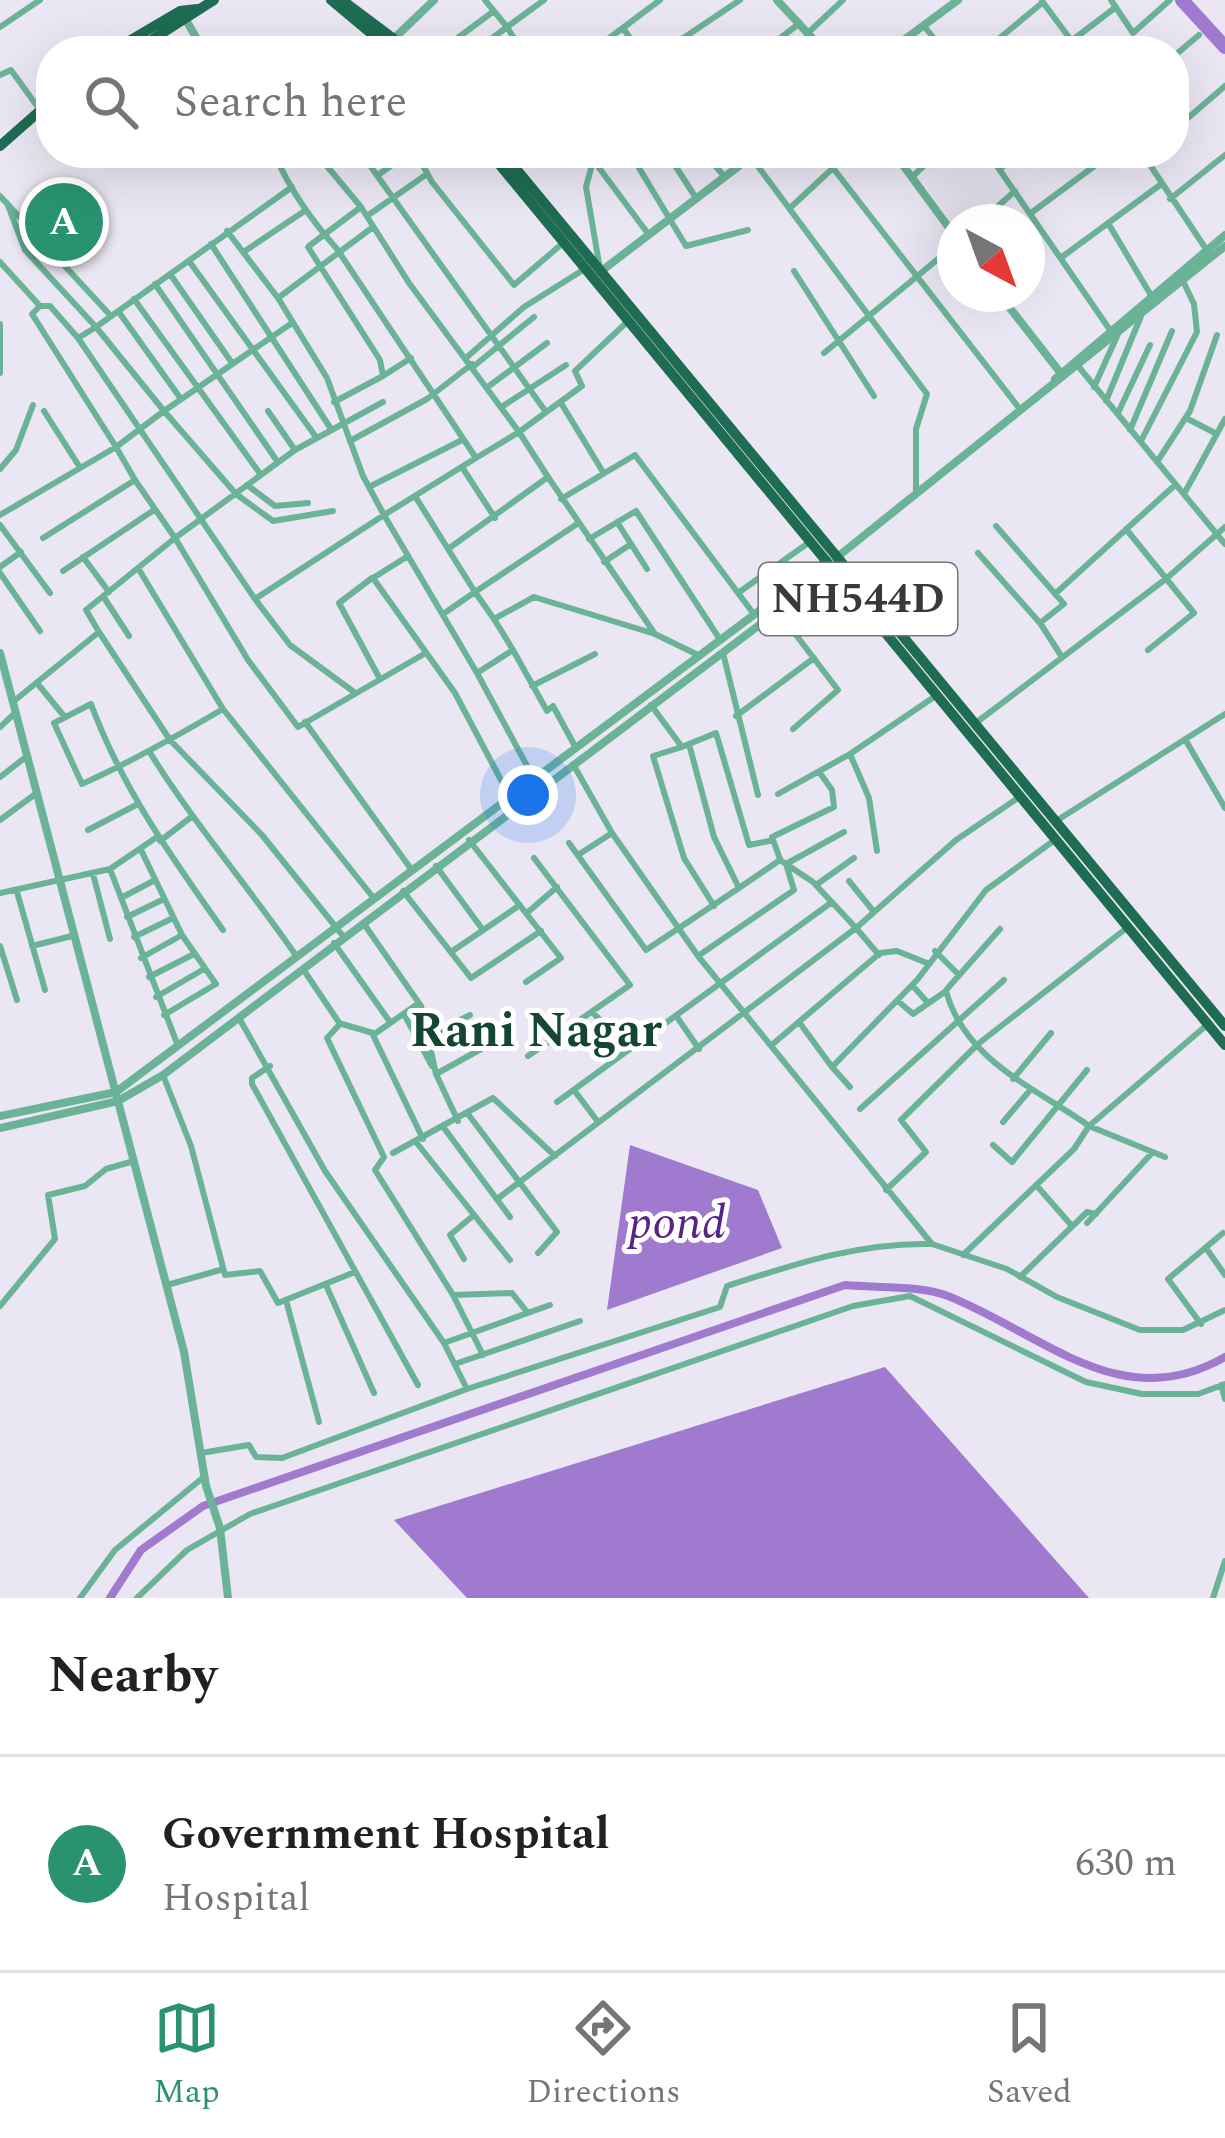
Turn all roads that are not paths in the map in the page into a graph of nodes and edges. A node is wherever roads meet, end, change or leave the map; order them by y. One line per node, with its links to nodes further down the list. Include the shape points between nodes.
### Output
1 (40, 0): 21 (street)
2 (214, 0): 16 (highway)
3 (331, 0): 30 (highway)
4 (342, 0): 25 (highway)
5 (434, 0): 25 (street)
6 (485, 0): 17 (street)
7 (544, 0): 22 (street)
8 (660, 0): 23 (street)
9 (740, 0): 36 (street)
10 (777, 0): 19 (street)
11 (843, 0): 24 (street)
12 (958, 0): 20 (street)
13 (1170, 0): 15 (street, via 1133,33)
14 (1042, 2): 41 (street); 42 (street)
15 (1113, 4): 43 (street)
16 (197, 9): 18 (highway); 27 (highway)
17 (494, 11): 22 (street); 31 (street)
18 (185, 20): 28 (highway); 29 (street)
19 (800, 23): 24 (street); 37 (street)
20 (924, 26): 39 (street); 40 (street)
21 (0, 27)
22 (507, 27): 32 (street); 33 (street)
23 (623, 28): 34 (street); 35 (street)
24 (810, 31): 38 (street)
25 (394, 34)
26 (1199, 34): 44 (street)
27 (138, 36)
28 (159, 36)
29 (195, 36)
30 (372, 36)
31 (460, 36)
32 (495, 36)
33 (513, 36)
34 (613, 36)
35 (629, 36)
36 (686, 36)
37 (783, 36)
38 (814, 36)
39 (910, 36)
40 (932, 36)
41 (1002, 36)
42 (1068, 36)
43 (1076, 36)
44 (1189, 43)
45 (0, 76): 47 (street, via 11,70)
46 (1225, 86): 49 (street)
47 (36, 104)
48 (36, 114): 50 (highway)
49 (1189, 117)
50 (0, 146)
51 (1225, 155): 82 (street)
52 (282, 168): 77 (street)
53 (328, 168): 87 (street)
54 (373, 168): 73 (street)
55 (389, 168): 73 (street)
56 (423, 168): 72 (street)
57 (502, 168): 101 (highway, NH544D)
58 (514, 168): 113 (highway, NH544D)
59 (589, 168): 113 (street)
60 (599, 168): 99 (street)
61 (639, 168): 92 (street)
62 (676, 168): 81 (street)
63 (717, 168): 75 (street)
64 (735, 168): 75 (street)
65 (763, 168): 88 (street)
66 (833, 168): 88 (street); 115 (street)
67 (908, 168): 74 (street)
68 (922, 168): 74 (street)
69 (1092, 168): 86 (street)
70 (1151, 168): 76 (street)
71 (1000, 169): 78 (street)
72 (427, 174): 80 (street); 101 (street, via 514,285)
73 (378, 175): 80 (street)
74 (914, 175): 90 (street)
75 (724, 176): 81 (street)
76 (1160, 185): 82 (street); 93 (street)
77 (292, 187): 89 (street); 96 (street)
78 (1015, 191): 84 (street); 85 (street)
79 (0, 196): 83 (street)
80 (394, 196): 91 (street); 133 (street)
81 (695, 198): 92 (street)
82 (1170, 199): 106 (street)
83 (7, 203): 123 (street); 130 (street, via 25,250)
84 (1000, 204)
85 (1024, 204)
86 (1043, 204)
87 (361, 207): 91 (street); 98 (street)
88 (790, 207): 126 (street)
89 (307, 210): 98 (street); 105 (street)
90 (937, 212)
91 (367, 216): 94 (street)
92 (668, 220): 95 (street, via 688,246); 99 (street)
93 (1108, 223): 107 (street); 120 (street)
94 (373, 226): 104 (street); 144 (street)
95 (748, 230)
96 (227, 231): 102 (street); 105 (street)
97 (1045, 233): 107 (street)
98 (324, 234): 104 (street); 111 (street, via 308,247)
99 (649, 235): 113 (street)
100 (1225, 235): 106 (street)
101 (564, 242): 113 (highway, NH544D)
102 (211, 244): 108 (street); 135 (street)
103 (1225, 246): 106 (street)
104 (338, 251): 111 (street); 143 (street)
105 (243, 252): 118 (street)
106 (1209, 254): 116 (street); 120 (street)
107 (1062, 257): 132 (street)
108 (189, 260): 114 (street); 141 (street)
109 (937, 260): 115 (street)
110 (0, 262): 121 (street)
111 (319, 266): 118 (street); 152 (street)
112 (794, 271): 137 (street)
113 (593, 272): 127 (highway, NH544D); 133 (street); 149 (highway, NH544D)
114 (170, 274): 117 (street); 145 (street)
115 (919, 279): 126 (street); 167 (street)
116 (1183, 281): 120 (street); 184 (street, via 1196,332)
117 (155, 284): 119 (street); 151 (street)
118 (278, 298): 128 (street)
119 (134, 299): 123 (street); 156 (street)
120 (1154, 300): 124 (street); 132 (street)
121 (40, 307): 136 (street, via 50,306); 185 (street, via 32,314)
122 (1012, 312): 153 (street)
123 (114, 314): 130 (street); 160 (street)
124 (1141, 316): 132 (street); 162 (street)
125 (534, 317): 138 (street)
126 (869, 319): 137 (street); 203 (street, via 927,394 916,429)
127 (628, 321): 149 (highway, NH544D); 164 (street, via 575,371 582,386)
128 (292, 323): 135 (street); 161 (street)
129 (0, 324): 150 (street)
130 (96, 327): 136 (street); 169 (street)
131 (1172, 331): 178 (street)
132 (1114, 332): 148 (street); 153 (street); 155 (street)
133 (492, 333): 138 (street); 144 (street)
134 (1217, 335): 173 (street)
135 (272, 336): 141 (street); 177 (street)
136 (78, 338): 176 (street)
137 (839, 341): 142 (street); 159 (street)
138 (499, 343): 144 (street); 147 (street)
139 (547, 343): 147 (street)
140 (1150, 345): 172 (street)
141 (254, 348): 145 (street); 181 (street)
142 (824, 353)
143 (411, 358): 152 (street); 158 (street)
144 (471, 362): 154 (street); 158 (street)
145 (232, 364): 151 (street)
146 (566, 365): 157 (street)
147 (515, 366): 154 (street); 157 (street)
148 (1078, 366): 153 (street); 155 (street)
149 (673, 369): 222 (highway, NH544D); 229 (highway, NH544D)
150 (0, 374)
151 (214, 376): 156 (street); 188 (street)
152 (383, 376): 161 (street)
153 (1059, 376): 167 (street)
154 (489, 386): 166 (street)
155 (1094, 386): 162 (street)
156 (197, 388): 160 (street); 194 (street)
157 (531, 389): 166 (street); 171 (street)
158 (434, 394): 182 (street); 183 (street)
159 (874, 396)
160 (182, 398): 169 (street)
161 (334, 401): 175 (street)
162 (1106, 401): 172 (street)
163 (383, 402): 175 (street)
164 (560, 402): 171 (street); 193 (street)
165 (33, 405): 192 (street)
166 (502, 406): 179 (street)
167 (1019, 408): 203 (street)
168 (44, 411): 190 (street)
169 (164, 411): 176 (street); 200 (street)
170 (268, 411): 186 (street)
171 (546, 412): 179 (street)
172 (1117, 415): 178 (street)
173 (1186, 418): 180 (street); 189 (street)
174 (1225, 418): 180 (street)
175 (344, 422): 177 (street); 183 (street)
176 (141, 429): 185 (street); 211 (street)
177 (331, 429): 181 (street)
178 (1130, 430): 184 (street)
179 (519, 432): 187 (street); 195 (street)
180 (1217, 434): 201 (street)
181 (316, 437): 186 (street)
182 (463, 440): 187 (street); 199 (street)
183 (350, 441): 199 (street)
184 (1140, 442): 189 (street)
185 (116, 447): 190 (street); 196 (street)
186 (295, 450): 188 (street)
187 (476, 458): 191 (street)
188 (278, 461): 194 (street)
189 (1156, 463): 198 (street)
190 (79, 466): 208 (street)
191 (462, 467): 202 (street); 210 (street)
192 (0, 470)
193 (603, 472): 204 (street); 238 (street, via 637,457)
194 (261, 475): 197 (street)
195 (548, 477): 204 (street); 210 (street)
196 (135, 480): 206 (street); 218 (street)
197 (248, 485): 200 (street); 205 (street, via 272,505)
198 (1175, 485): 201 (street); 217 (street)
199 (368, 487): 209 (street)
200 (236, 494): 207 (street, via 280,523); 211 (street)
201 (1184, 495): 221 (street)
202 (415, 496): 209 (street); 224 (street)
203 (916, 497): 229 (street)
204 (561, 499): 213 (street)
205 (308, 503)
206 (154, 510): 219 (street); 228 (street)
207 (333, 511)
208 (0, 515)
209 (384, 515): 227 (street); 242 (street)
210 (495, 518): 224 (street)
211 (205, 520): 219 (street); 242 (street)
212 (617, 522): 220 (street); 223 (street); 252 (street, via 636,511)
213 (577, 524): 220 (street); 237 (street)
214 (0, 525): 225 (street)
215 (996, 526): 240 (street)
216 (1225, 527): 221 (street)
217 (1126, 530): 236 (street); 240 (street)
218 (43, 538)
219 (175, 538): 231 (street); 275 (street, via 248,660 298,727)
220 (588, 539): 230 (street)
221 (1222, 541): 236 (street)
222 (811, 542): 229 (highway, NH544D); 238 (street)
223 (631, 544): 230 (street); 232 (street)
224 (448, 549): 237 (street)
225 (20, 552): 233 (street); 239 (street)
226 (978, 553): 247 (street)
227 (408, 556): 235 (street); 244 (street)
228 (83, 557): 234 (street); 241 (street)
229 (834, 561): 243 (street); 245 (street); 268 (highway, NH544D); 276 (highway, NH544D)
230 (603, 563): 250 (street)
231 (138, 568): 241 (street); 271 (street)
232 (647, 568)
233 (0, 570): 248 (street)
234 (62, 571)
235 (373, 578): 257 (street); 264 (street, via 339,603)
236 (1167, 578): 254 (street, via 1194,614); 260 (street)
237 (475, 592): 244 (street); 246 (street)
238 (738, 592): 245 (street)
239 (50, 593)
240 (1056, 593): 247 (street, via 1064,604)
241 (106, 594): 249 (street, via 86,610); 251 (street)
242 (255, 599): 267 (street, via 290,645)
243 (777, 610): 255 (street); 261 (street)
244 (444, 613): 263 (street)
245 (753, 613): 252 (street)
246 (494, 619): 250 (street, via 534,597); 253 (street)
247 (1040, 623): 260 (street)
248 (40, 631)
249 (99, 632): 265 (street); 280 (street)
250 (655, 634): 259 (street)
251 (129, 636)
252 (719, 638): 259 (street)
253 (513, 650): 263 (street); 266 (street)
254 (1148, 650)
255 (723, 652): 269 (street); 274 (street)
256 (0, 653): 262 (street)
257 (424, 654): 264 (street); 295 (street, via 455,693)
258 (595, 654): 266 (street)
259 (698, 655): 282 (street)
260 (1062, 657): 276 (street)
261 (814, 658): 274 (street); 278 (street, via 838,692)
262 (2, 665): 270 (street)
263 (477, 673): 290 (street)
264 (380, 679): 267 (street)
265 (37, 682): 270 (street); 273 (street)
266 (532, 686): 282 (street)
267 (353, 692): 275 (street)
268 (938, 695): 284 (street); 294 (highway, NH544D)
269 (651, 705): 281 (street); 286 (street)
270 (15, 706): 277 (street); 285 (street)
271 (223, 709): 280 (street); 328 (street)
272 (1225, 714): 279 (street)
273 (64, 716): 287 (street, via 90,704); 287 (street, via 54,724 80,783)
274 (736, 716): 291 (street)
275 (305, 722): 317 (street)
276 (974, 724): 300 (highway, NH544D)
277 (0, 728)
278 (793, 729)
279 (1185, 739): 297 (street); 300 (street)
280 (170, 740): 283 (street); 339 (street, via 262,835)
281 (686, 746): 307 (street, via 716,733 749,844); 324 (street); 333 (street, via 653,756 684,858)
282 (576, 748): 290 (street)
283 (148, 751): 287 (street); 298 (street)
284 (850, 754): 288 (street); 310 (street, via 869,798)
285 (26, 758): 289 (street); 293 (street)
286 (572, 764): 303 (street); 306 (street)
287 (118, 767): 296 (street)
288 (820, 772): 292 (street); 307 (street, via 833,808)
289 (0, 777)
290 (533, 778): 295 (street)
291 (758, 794)
292 (778, 794)
293 (34, 795): 299 (street); 321 (street)
294 (1020, 796): 305 (highway, NH544D); 334 (street)
295 (510, 797): 317 (street)
296 (138, 804): 301 (street); 304 (street)
297 (1225, 808)
298 (190, 818): 304 (street); 361 (street)
299 (0, 820)
300 (1055, 822): 389 (highway, NH544D)
301 (88, 830)
302 (844, 832): 314 (street)
303 (612, 833): 311 (street); 342 (street)
304 (158, 839): 309 (street); 344 (street)
305 (1056, 839): 340 (highway, NH544D); 355 (street, via 986,890)
306 (470, 840): 315 (street); 332 (street)
307 (769, 841): 314 (street)
308 (569, 843): 311 (street)
309 (142, 850): 316 (street); 319 (street)
310 (877, 851)
311 (578, 855): 342 (street, via 644,949)
312 (534, 858): 323 (street)
313 (854, 858): 322 (street)
314 (783, 862): 322 (street); 324 (street); 359 (street, via 794,890)
315 (436, 866): 325 (street); 345 (street)
316 (110, 869): 318 (street); 329 (street)
317 (412, 869): 328 (street)
318 (93, 874): 321 (street); 351 (street)
319 (155, 880): 329 (street); 330 (street)
320 (849, 881): 334 (street)
321 (60, 882): 326 (street); 348 (street)
322 (816, 885): 331 (street)
323 (557, 887): 335 (street); 377 (street, via 630,985)
324 (739, 888): 333 (street)
325 (402, 891): 338 (street); 356 (street)
326 (17, 892): 327 (street); 354 (street)
327 (0, 893)
328 (373, 896): 339 (street)
329 (120, 898): 336 (street)
330 (164, 899): 336 (street); 337 (street)
331 (832, 902): 341 (street); 368 (street)
332 (520, 904): 335 (street); 345 (street)
333 (714, 906): 342 (street)
334 (874, 912): 341 (street)
335 (526, 913): 346 (street)
336 (127, 917): 350 (street)
337 (173, 918): 347 (street); 350 (street)
338 (362, 922): 349 (street); 375 (street)
339 (335, 927): 349 (street); 361 (street)
340 (1128, 927): 388 (highway, NH544D); 394 (street)
341 (856, 928): 358 (street); 379 (street)
342 (679, 929): 359 (street)
343 (1000, 929): 364 (street)
344 (224, 930)
345 (483, 930): 356 (street)
346 (541, 931): 356 (street, via 471,978); 367 (street, via 562,959)
347 (182, 934): 357 (street); 360 (street)
348 (72, 936): 354 (street); 410 (street)
349 (343, 936): 352 (street)
350 (134, 938): 360 (street)
351 (110, 939)
352 (334, 943): 361 (street); 385 (street)
353 (0, 946): 373 (street)
354 (32, 946): 370 (street)
355 (934, 951): 362 (street); 364 (street)
356 (451, 952)
357 (194, 954): 363 (street); 365 (street)
358 (879, 955): 362 (street, via 897,951); 386 (street)
359 (698, 956): 368 (street)
360 (141, 958): 365 (street)
361 (300, 962): 383 (street); 387 (street); 397 (street)
362 (927, 963): 369 (street)
363 (204, 969): 372 (street); 380 (street, via 216,986)
364 (959, 975): 371 (street)
365 (149, 977): 372 (street)
366 (1004, 980): 384 (street)
367 (526, 982)
368 (721, 983): 379 (street); 382 (street)
369 (912, 985): 374 (street); 376 (street)
370 (45, 990)
371 (946, 991): 376 (street); 384 (street)
372 (156, 997): 380 (street)
373 (17, 1000)
374 (898, 1000): 376 (street, via 911,1014); 402 (street)
375 (419, 1003): 378 (street); 392 (street)
376 (928, 1003)
377 (592, 1012): 398 (street); 400 (street)
378 (404, 1013): 385 (street); 404 (street)
379 (746, 1013): 393 (street); 399 (street)
380 (164, 1015): 397 (street)
381 (470, 1015): 392 (street)
382 (676, 1016): 398 (street); 399 (street)
383 (239, 1018): 401 (street); 405 (street)
384 (956, 1018): 394 (street); 413 (street)
385 (390, 1022): 390 (street)
386 (799, 1022): 393 (street); 402 (street)
387 (340, 1024): 390 (street); 451 (street, via 327,1038 384,1156 374,1171)
388 (1208, 1024): 395 (highway, NH544D); 419 (street)
389 (1225, 1026)
390 (373, 1033): 422 (street)
391 (1051, 1033): 406 (street)
392 (430, 1036): 404 (street)
393 (772, 1044): 431 (street)
394 (978, 1044): 406 (street); 431 (street, via 901,1120 926,1152)
395 (1225, 1045)
396 (483, 1048): 404 (street)
397 (180, 1049): 410 (street)
398 (630, 1049): 409 (street)
399 (699, 1049): 417 (street)
400 (528, 1056)
401 (270, 1066): 446 (street, via 251,1082); 460 (street, via 360,1227)
402 (832, 1066): 407 (street)
403 (1087, 1070): 412 (street)
404 (435, 1072): 416 (street)
405 (163, 1075): 410 (street); 445 (street, via 191,1146)
406 (1013, 1079): 408 (street)
407 (850, 1088)
408 (1031, 1089): 412 (street); 418 (street)
409 (574, 1090): 411 (street); 417 (street)
410 (117, 1097): 415 (street); 420 (street); 428 (street)
411 (557, 1102)
412 (1061, 1106): 419 (street); 423 (street, via 1012,1162)
413 (860, 1109)
414 (468, 1114): 416 (street); 426 (street, via 495,1098); 429 (street)
415 (0, 1116)
416 (458, 1121): 421 (street)
417 (598, 1122): 426 (street)
418 (1004, 1122)
419 (1089, 1126): 424 (street); 430 (street)
420 (0, 1128)
421 (444, 1128): 422 (street); 432 (street)
422 (419, 1140): 425 (street); 434 (street)
423 (993, 1145)
424 (1152, 1153): 427 (street); 433 (street)
425 (393, 1154)
426 (555, 1156): 429 (street)
427 (1165, 1157)
428 (134, 1161): 450 (street); 454 (street, via 47,1195 55,1239)
429 (519, 1182): 432 (street); 441 (street, via 558,1234)
430 (1036, 1186): 437 (street); 442 (street)
431 (886, 1190): 439 (street)
432 (496, 1199): 435 (street)
433 (1096, 1214): 436 (street); 437 (street)
434 (474, 1215): 443 (street, via 450,1235); 444 (street)
435 (510, 1216)
436 (1087, 1223)
437 (1072, 1226): 448 (street)
438 (1223, 1233): 440 (street)
439 (932, 1244): 442 (street); 465 (street, via 874,1244 777,1270 727,1286 720,1306)
440 (1206, 1247): 447 (street); 458 (street, via 1168,1279)
441 (538, 1253)
442 (963, 1255): 448 (street)
443 (464, 1259)
444 (510, 1260)
445 (220, 1270): 450 (street); 452 (street, via 231,1277 260,1271 275,1301)
446 (355, 1271): 449 (street); 463 (street)
447 (1225, 1275)
448 (1020, 1276): 458 (street, via 1140,1330)
449 (326, 1285): 452 (street); 466 (street)
450 (167, 1286): 469 (street)
451 (453, 1295): 456 (street, via 512,1293); 459 (street)
452 (286, 1303): 468 (street)
453 (550, 1305): 456 (street)
454 (0, 1306)
455 (1225, 1310): 458 (street)
456 (527, 1312): 459 (street)
457 (580, 1322): 461 (street)
458 (1202, 1324)
459 (472, 1329): 460 (street); 461 (street)
460 (444, 1343): 462 (street)
461 (483, 1355): 462 (street)
462 (455, 1364): 465 (street)
463 (418, 1384)
464 (1223, 1384): 467 (street); 471 (street, via 1198,1394 1142,1394 1086,1382 910,1296 788,1325)
465 (467, 1389): 469 (street, via 282,1458 256,1457 249,1445)
466 (374, 1393)
467 (1225, 1399)
468 (319, 1422)
469 (201, 1453): 470 (street)
470 (206, 1481): 471 (street); 473 (street, via 115,1550)
471 (220, 1528): 474 (street); 475 (street)
472 (1225, 1561): 476 (street)
473 (80, 1598)
474 (137, 1598)
475 (228, 1598)
476 (1213, 1598)

